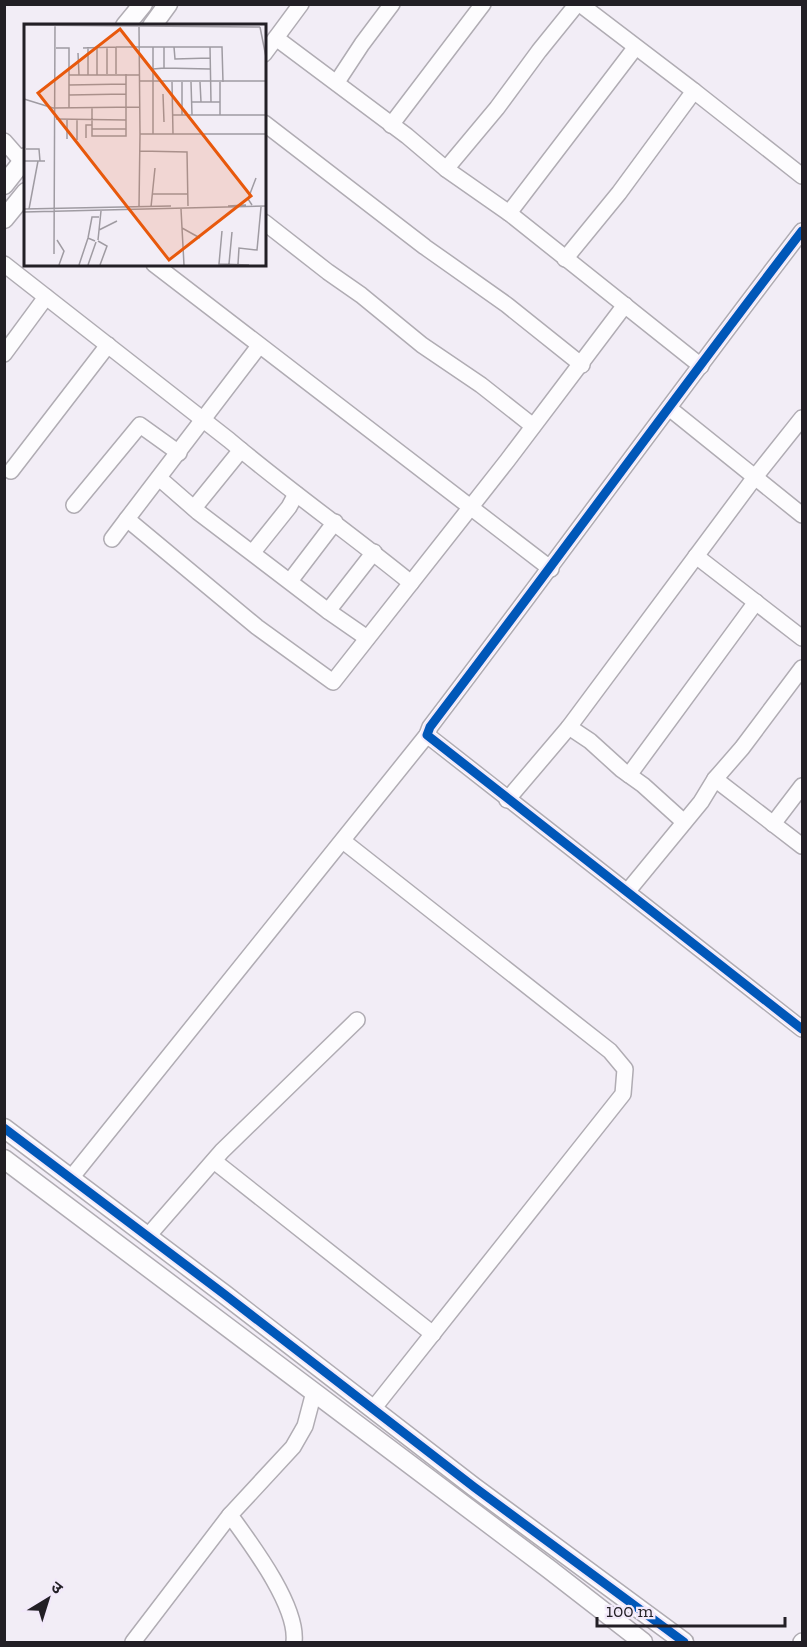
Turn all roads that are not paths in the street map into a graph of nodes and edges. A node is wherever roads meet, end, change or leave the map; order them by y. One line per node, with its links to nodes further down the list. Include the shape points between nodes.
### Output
1 (143, 4): 7 (street)
2 (168, 4): 8 (street)
3 (300, 4): 9 (street)
4 (392, 4): 12 (street)
5 (483, 4): 15 (street)
6 (578, 4): 10 (street); 18 (street)
7 (127, 24)
8 (153, 24)
9 (276, 38): 11 (street); 12 (street)
10 (635, 48): 13 (street); 22 (street)
11 (266, 51)
12 (337, 82): 15 (street)
13 (694, 91): 19 (street); 26 (street)
14 (266, 125): 34 (street)
15 (391, 125): 18 (street)
16 (4, 141): 17 (street)
17 (24, 162): 20 (street)
18 (446, 169): 22 (street)
19 (802, 176)
20 (4, 185)
21 (24, 194): 23 (street)
22 (508, 213): 26 (street)
23 (4, 219)
24 (266, 224): 39 (street)
25 (802, 231): 35 (street)
26 (565, 259): 30 (street)
27 (4, 264): 29 (street)
28 (157, 266): 32 (street)
29 (46, 297): 31 (street); 33 (street)
30 (625, 305): 34 (street); 35 (street)
31 (108, 345): 38 (street); 42 (street)
32 (259, 346): 38 (street); 47 (street)
33 (4, 354)
34 (582, 365): 39 (street)
35 (701, 366): 36 (street)
36 (669, 408): 43 (street); 56 (street)
37 (802, 418): 43 (street)
38 (203, 421): 40 (street); 41 (street)
39 (533, 426): 47 (street)
40 (241, 450): 45 (street); 48 (street)
41 (179, 453): 44 (street); 46 (street, via 140,425)
42 (11, 471)
43 (754, 477): 49 (street); 55 (street)
44 (159, 478): 48 (street); 50 (street)
45 (296, 494): 51 (street); 53 (street)
46 (74, 505)
47 (470, 507): 56 (street); 58 (street)
48 (194, 508): 53 (street)
49 (802, 515)
50 (128, 519): 52 (street); 61 (street, via 257,627 333,682)
51 (335, 522): 54 (street); 57 (street)
52 (112, 538)
53 (253, 552): 57 (street)
54 (374, 552): 58 (street); 60 (street)
55 (696, 556): 59 (street); 64 (street)
56 (551, 569): 65 (street)
57 (290, 581): 60 (street)
58 (411, 583): 61 (street)
59 (756, 602): 62 (street); 66 (street)
60 (328, 611): 61 (street)
61 (367, 638)
62 (802, 638)
63 (802, 668): 67 (street)
64 (569, 727): 66 (street); 69 (street)
65 (427, 735): 69 (street); 72 (street)
66 (629, 775): 70 (street)
67 (715, 779): 70 (street); 71 (street)
68 (802, 786): 71 (street)
69 (507, 800): 74 (street)
70 (684, 822): 74 (street)
71 (773, 824): 73 (street)
72 (343, 841): 80 (street); 82 (street, via 610,1051 625,1070 623,1094)
73 (802, 846)
74 (627, 892): 76 (street)
75 (357, 1020): 79 (street)
76 (802, 1029)
77 (4, 1128): 80 (street)
78 (4, 1159): 83 (street)
79 (214, 1161): 81 (street); 82 (street)
80 (71, 1178): 81 (street)
81 (148, 1236): 84 (street)
82 (433, 1334): 84 (street)
83 (314, 1392): 85 (street, via 305,1426 293,1447); 88 (street)
84 (373, 1409): 89 (street)
85 (230, 1515): 86 (street); 87 (street, via 262,1560 288,1609)
86 (133, 1642)
87 (294, 1642)
88 (643, 1642)
89 (684, 1642)

